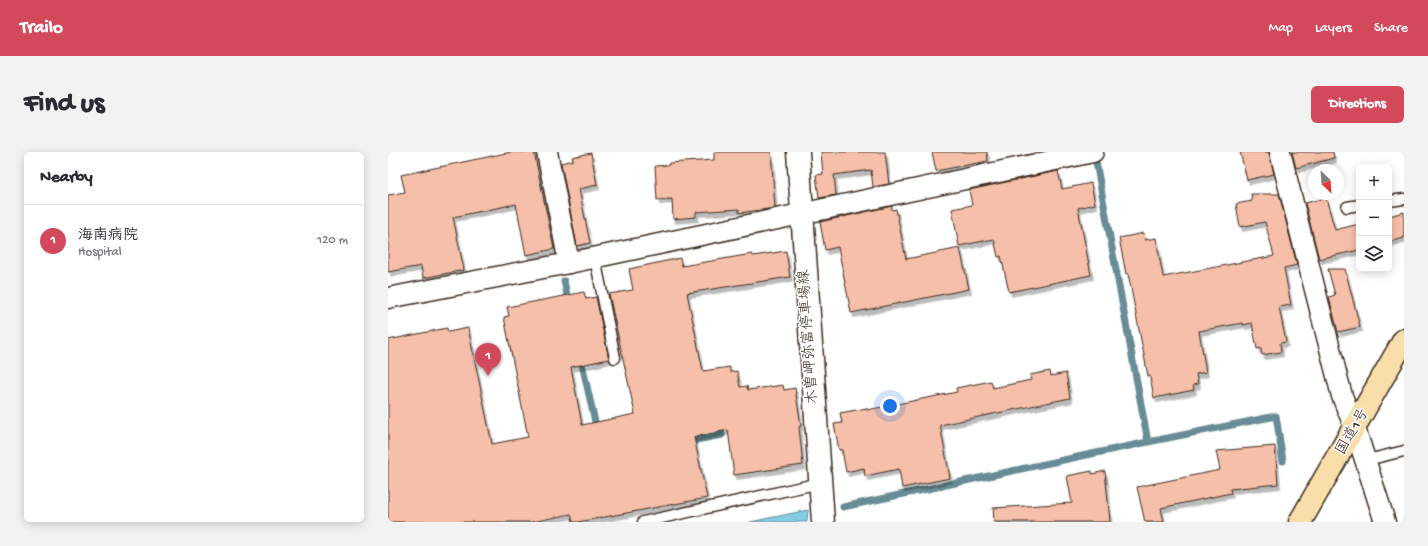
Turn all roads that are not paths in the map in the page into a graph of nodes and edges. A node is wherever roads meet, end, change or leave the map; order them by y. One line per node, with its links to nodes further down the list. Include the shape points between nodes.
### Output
1 (547, 152): 11 (street)
2 (798, 152): 9 (main road, 木曽岬弥富停車場線)
3 (1093, 152): 9 (street)
4 (1280, 152): 15 (street, via 1342,396)
5 (1404, 199): 6 (lane)
6 (1392, 201)
7 (1356, 206): 8 (lane)
8 (1347, 207)
9 (801, 213): 10 (street); 18 (main road, 木曽岬弥富停車場線)
10 (595, 258): 11 (street); 14 (lane)
11 (569, 263): 12 (street)
12 (388, 298)
13 (1404, 340): 15 (highway, 国道1号)
14 (615, 358)
15 (1356, 428): 17 (street); 22 (highway, 国道1号)
16 (1404, 451): 17 (lane)
17 (1366, 460): 23 (street)
18 (820, 483): 19 (lane); 21 (main road, 木曽岬弥富停車場線)
19 (667, 519): 20 (lane)
20 (643, 522)
21 (823, 522)
22 (1300, 522)
23 (1385, 522)

